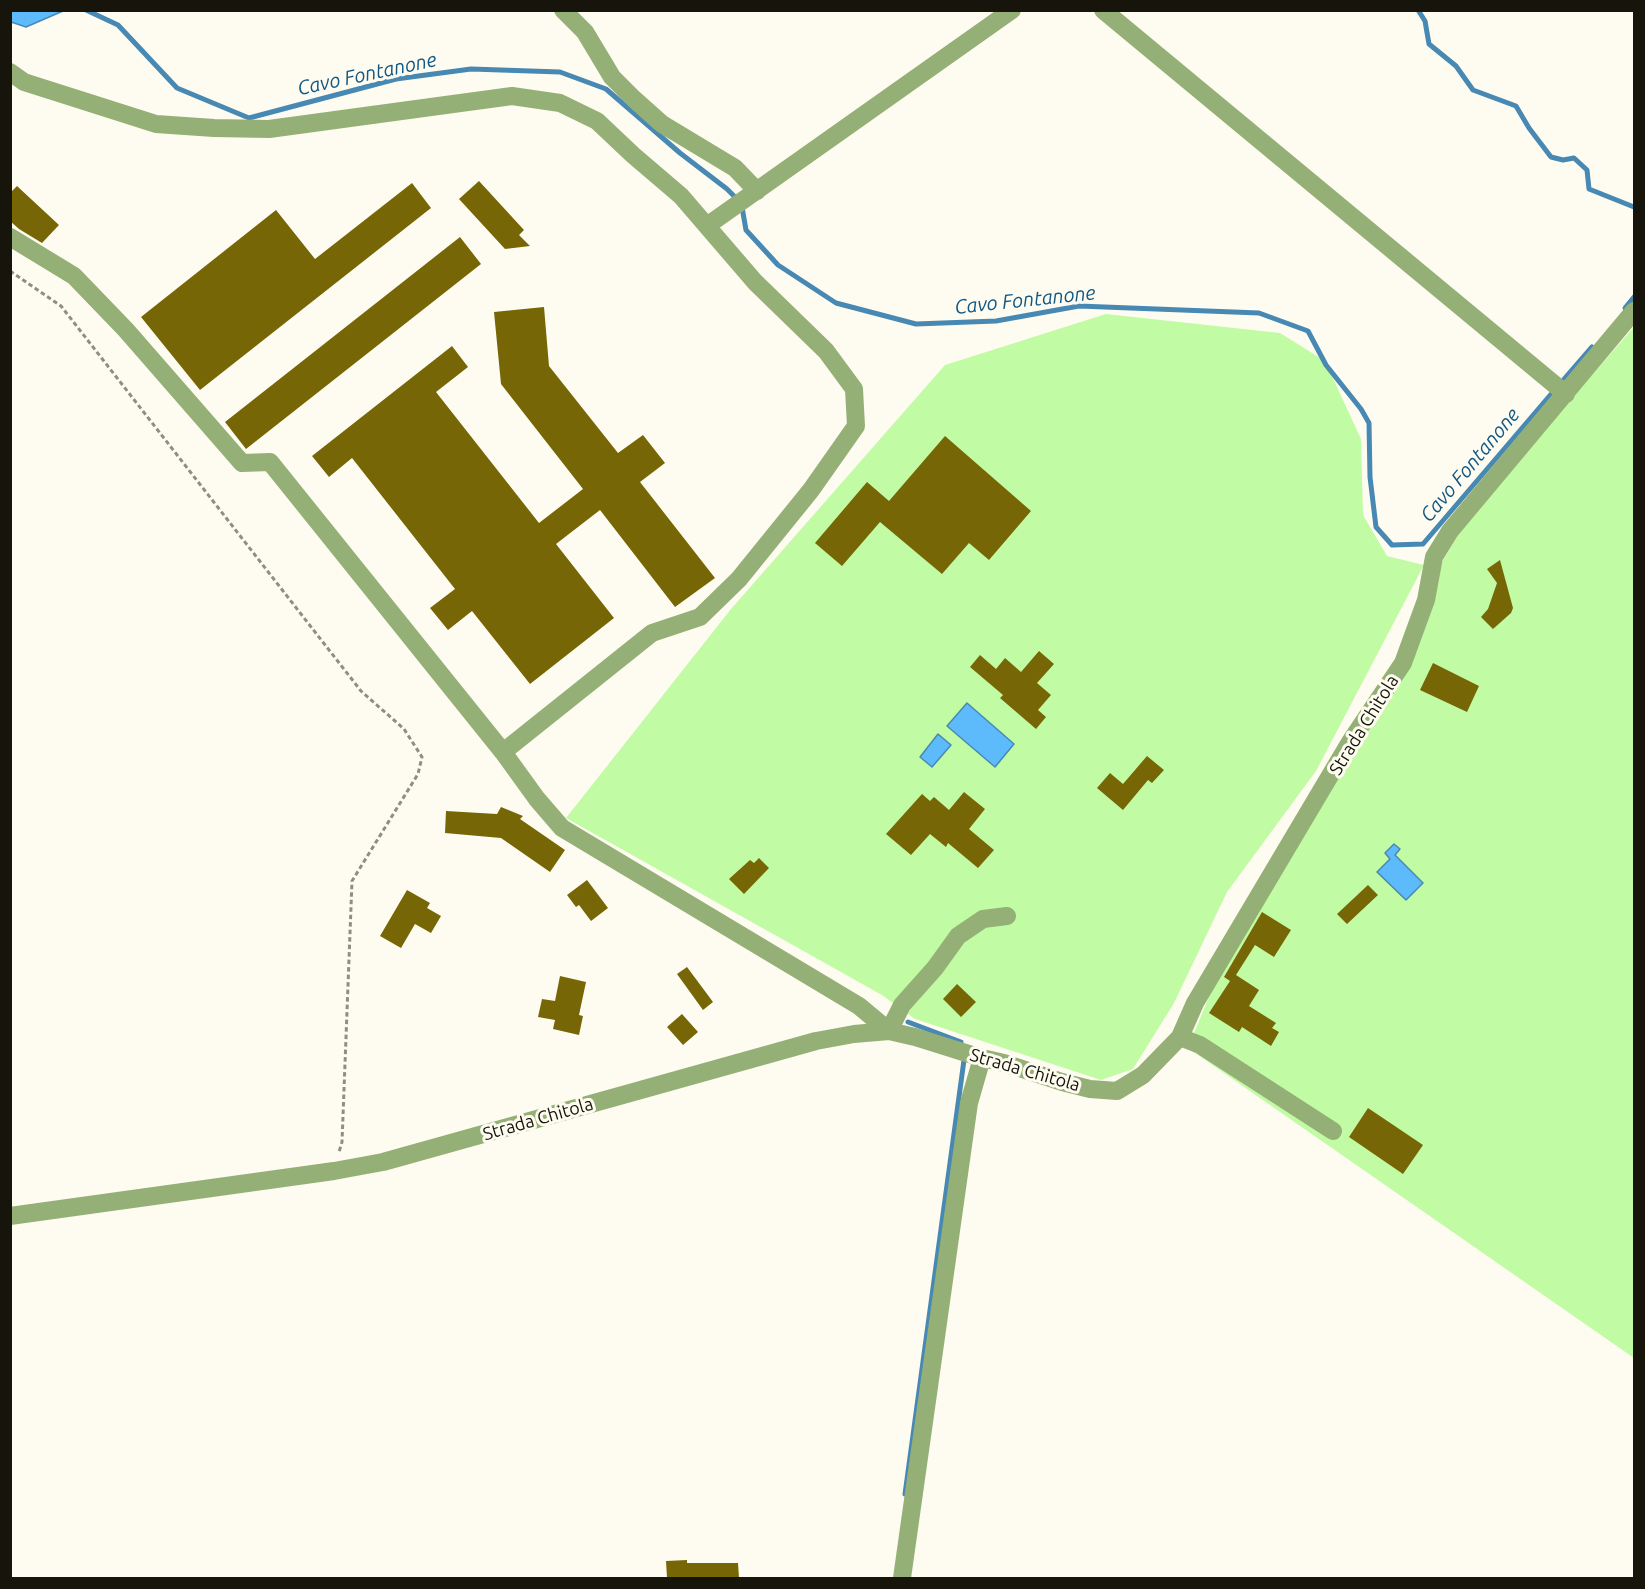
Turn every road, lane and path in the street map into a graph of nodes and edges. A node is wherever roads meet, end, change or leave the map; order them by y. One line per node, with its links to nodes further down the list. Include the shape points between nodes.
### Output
1 (563, 10): 5 (street, via 585,32 612,77 634,99 662,124 735,168)
2 (1012, 10): 5 (street)
3 (1103, 10): 10 (street)
4 (10, 72): 6 (street, via 24,82 156,124 214,128 268,129 512,96 560,104 597,121)
5 (745, 200): 6 (street)
6 (708, 225): 11 (street, via 755,282 826,351 854,389 856,426 812,490 746,570 700,617 652,633)
7 (10, 237): 11 (street, via 74,276 242,463 270,462)
8 (10, 271): 17 (path, via 61,306 361,691 404,729 422,757 418,774 352,881 342,1142)
9 (1635, 311): 10 (street, Strada Chitola)
10 (1566, 394): 14 (street, Strada Chitola, via 1444,539 1434,557 1426,600 1403,663 1350,742 1195,1003)
11 (503, 752): 13 (street, via 562,828 860,1006)
12 (1007, 916): 13 (street, via 983,920 958,936 902,1005)
13 (889, 1031): 15 (street, Strada Chitola); 17 (street, Strada Chitola, via 816,1041 394,1159)
14 (1180, 1037): 15 (street, Strada Chitola, via 1143,1075 1118,1091 1090,1089); 16 (street, via 1200,1045)
15 (982, 1058): 19 (street, via 969,1103)
16 (1333, 1131)
17 (334, 1171): 18 (street, Strada Chitola)
18 (10, 1216)
19 (902, 1578)

